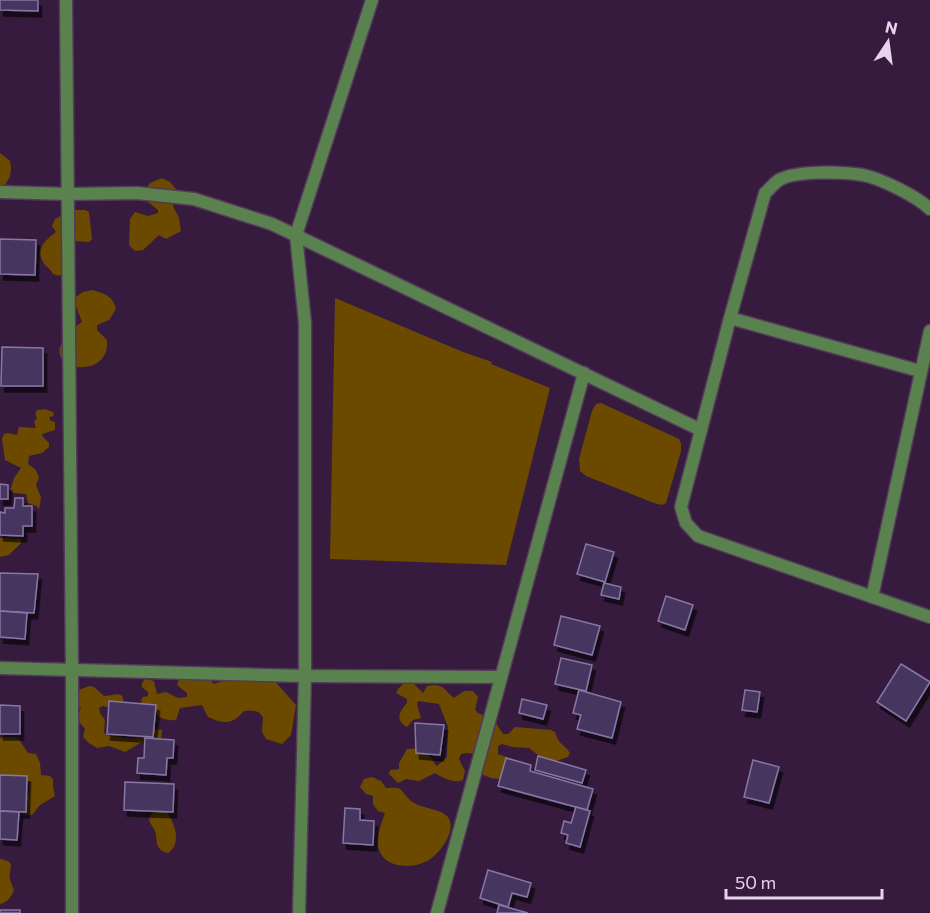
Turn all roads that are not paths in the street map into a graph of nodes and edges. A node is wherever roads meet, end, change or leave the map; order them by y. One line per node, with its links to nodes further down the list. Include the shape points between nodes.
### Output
1 (66, 0): 4 (street)
2 (372, 0): 6 (street)
3 (0, 192): 4 (street)
4 (67, 194): 6 (street, via 137,193 194,199); 15 (street)
5 (930, 209): 7 (street, via 897,188 864,175 801,175 777,181 765,193)
6 (296, 235): 10 (street); 16 (street, via 305,323)
7 (730, 318): 9 (street); 11 (street)
8 (930, 331): 9 (street)
9 (920, 371): 12 (street)
10 (584, 374): 11 (street); 17 (street)
11 (701, 430): 12 (street, via 681,507 686,523 698,536)
12 (872, 597): 13 (street)
13 (930, 617)
14 (0, 668): 15 (street)
15 (72, 670): 16 (street); 18 (street)
16 (305, 676): 17 (street); 19 (street)
17 (501, 677): 20 (street)
18 (72, 913)
19 (299, 913)
20 (436, 913)

